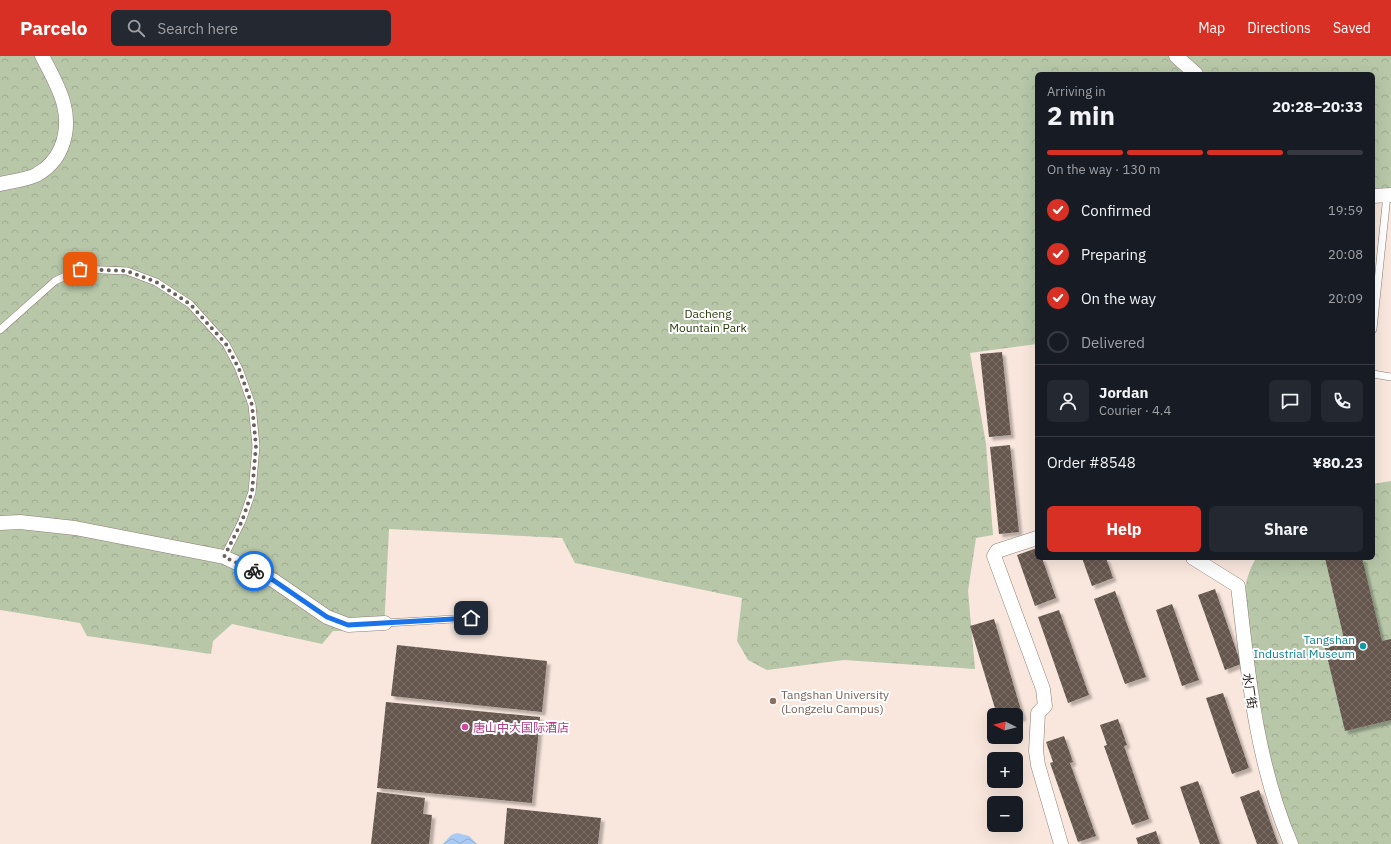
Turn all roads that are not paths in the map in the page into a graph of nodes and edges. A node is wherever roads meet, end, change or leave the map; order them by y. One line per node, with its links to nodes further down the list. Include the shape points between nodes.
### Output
1 (42, 56): 4 (street, via 65,104 66,136 58,155 50,165 35,175)
2 (1176, 56): 3 (street)
3 (1194, 72)
4 (0, 184)
5 (1389, 195): 6 (street); 7 (lane)
6 (1375, 196)
7 (1375, 313)
8 (0, 330): 13 (lane, via 55,281 80,269 127,271 156,282 190,304 226,344 239,369 252,405 256,446 252,492 242,521)
9 (1375, 374): 10 (lane)
10 (1391, 376)
11 (0, 523): 13 (street, via 20,522 75,528)
12 (1035, 539): 17 (street, via 997,551 994,556 1043,689 1045,706 1038,713 1036,751)
13 (224, 557): 16 (street, via 273,580 327,617 348,625)
14 (1196, 560): 18 (street, 水厂街, via 1238,586 1255,722 1265,768)
15 (471, 618): 16 (lane)
16 (386, 622)
17 (1061, 844)
18 (1291, 844)

